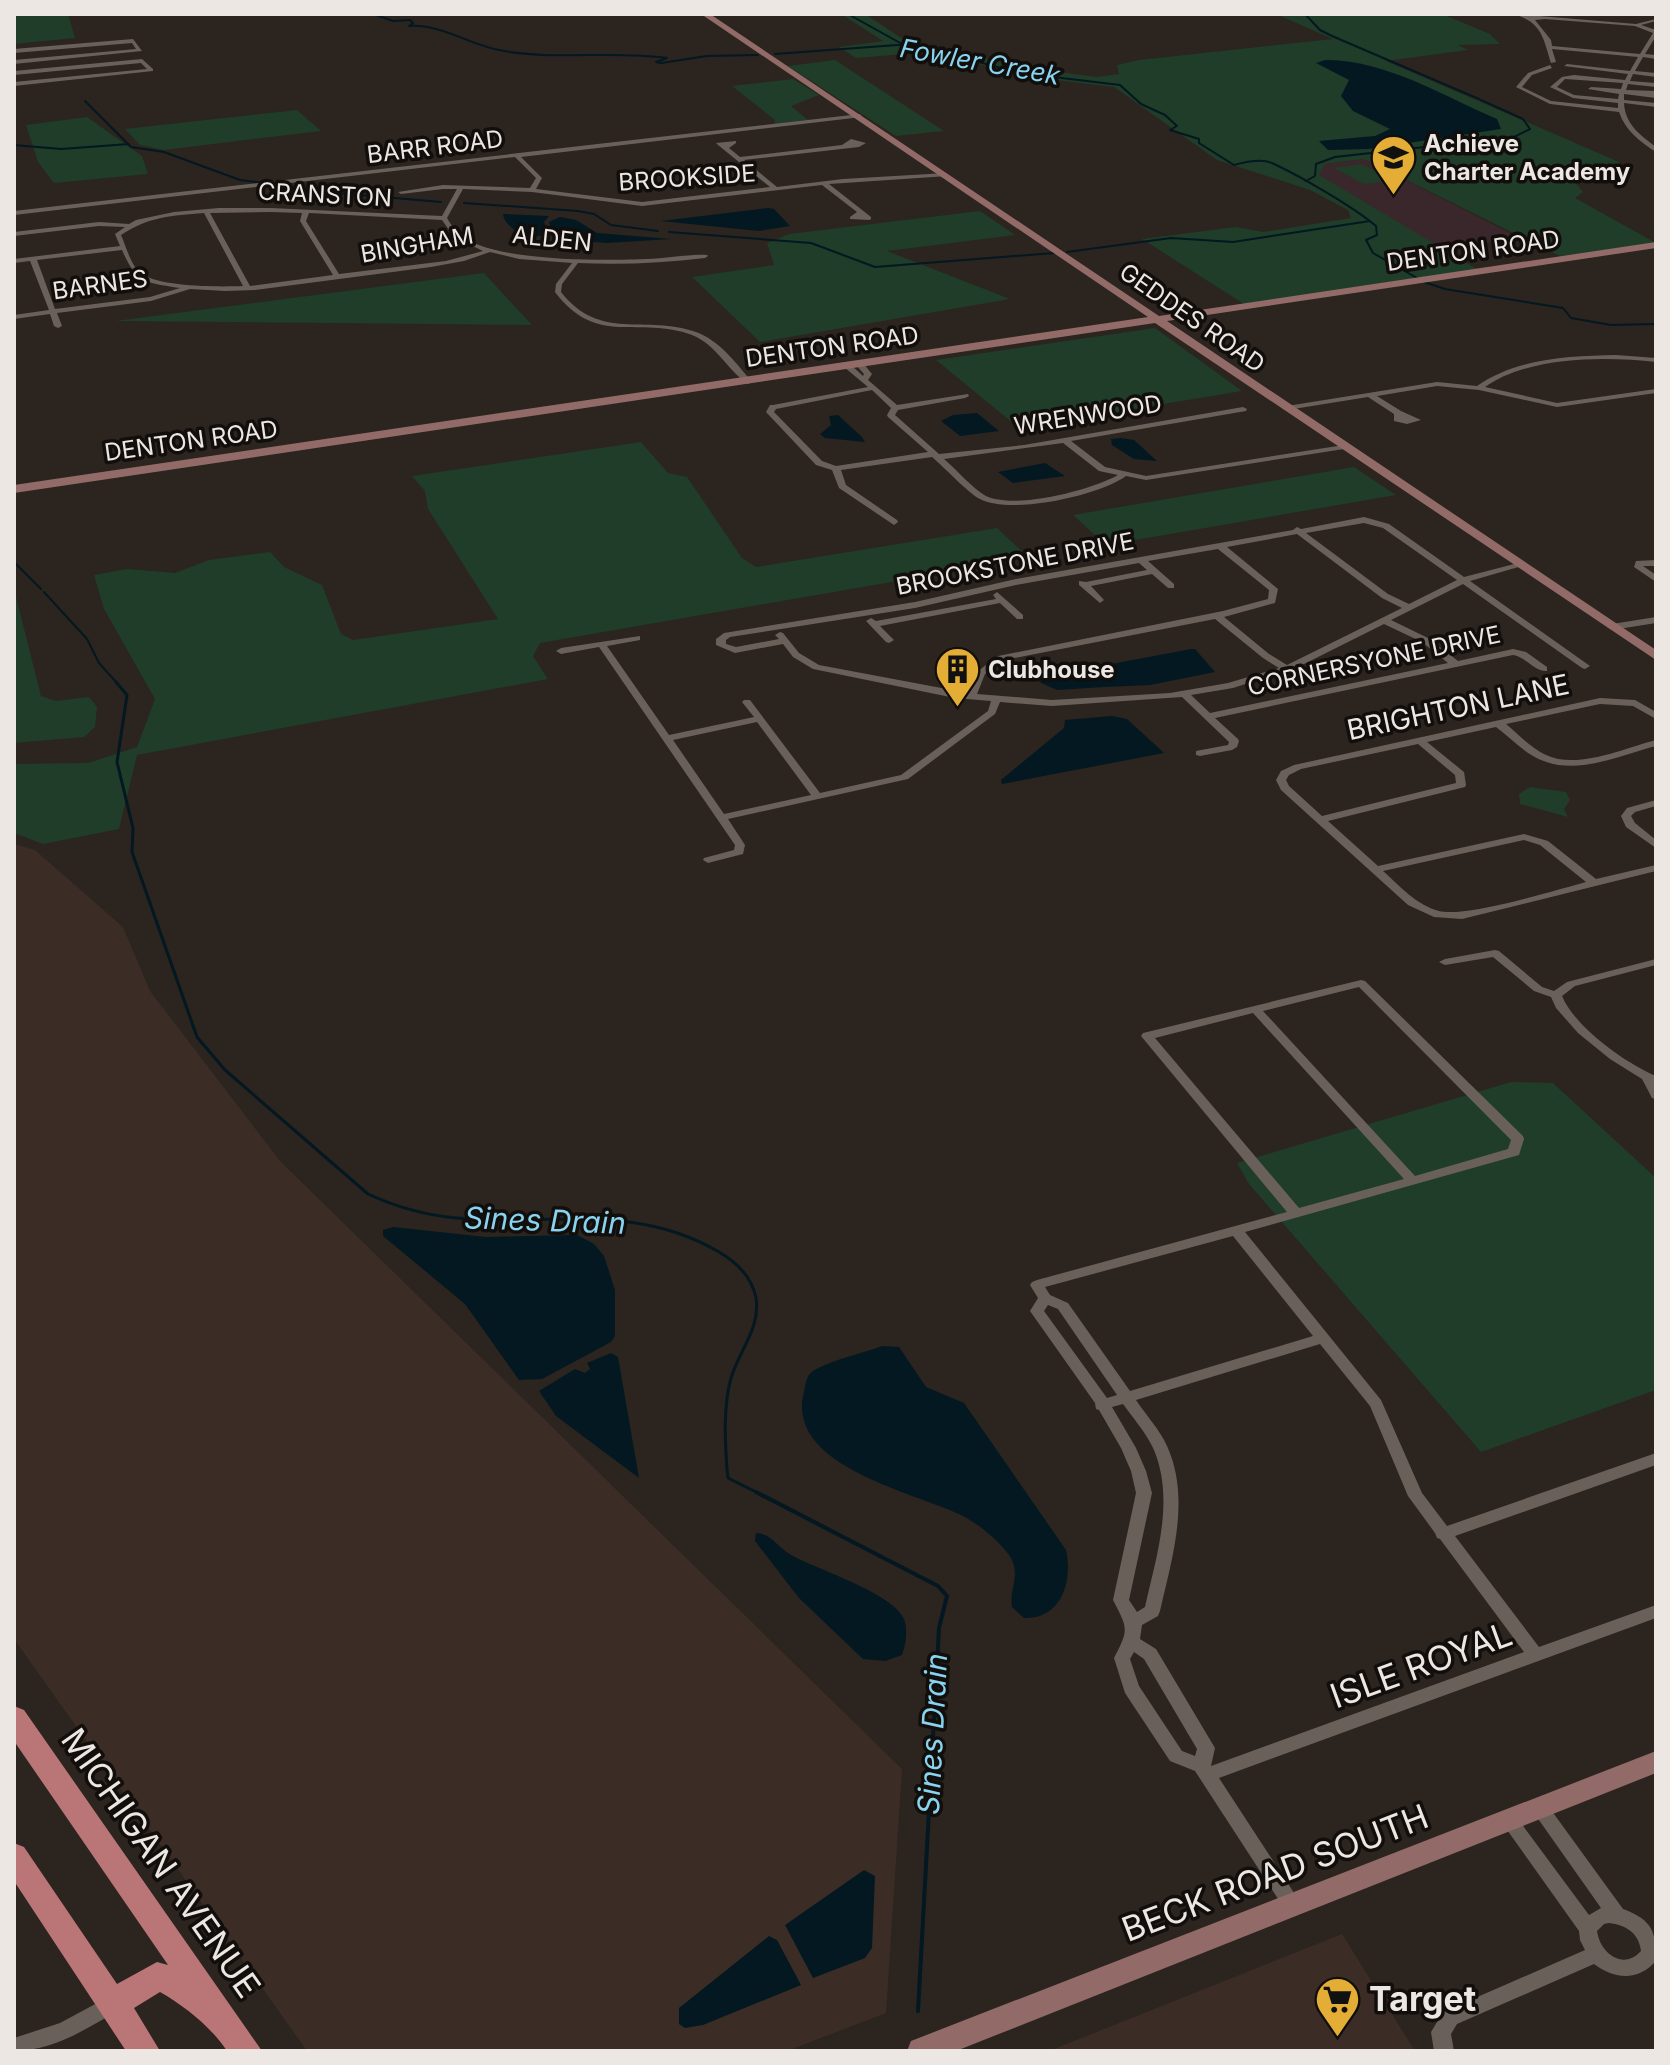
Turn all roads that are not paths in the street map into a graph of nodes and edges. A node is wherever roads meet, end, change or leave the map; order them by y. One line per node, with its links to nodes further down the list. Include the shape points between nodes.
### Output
1 (705, 14): 25 (main road, GEDDES ROAD)
2 (1520, 15): 3 (street); 4 (street)
3 (1542, 17): 4 (street); 6 (street)
4 (1533, 20): 8 (street)
5 (1656, 20): 6 (street)
6 (1636, 25): 7 (street)
7 (1656, 32): 10 (street)
8 (1551, 47): 10 (street); 13 (street)
9 (14, 51): 12 (street, via 131,41 140,50)
10 (1643, 56): 11 (street); 15 (street)
11 (1656, 57)
12 (14, 62)
13 (1551, 64): 15 (street); 24 (street, via 1530,74 1519,87 1550,102)
14 (14, 73): 18 (street, via 145,61 149,66 149,71)
15 (1633, 73): 16 (street); 17 (street)
16 (1656, 75)
17 (1628, 82): 19 (street); 20 (street); 22 (street, via 1574,77 1553,87 1573,96)
18 (14, 84)
19 (1656, 85)
20 (1622, 91): 21 (street); 22 (street)
21 (1656, 95)
22 (1619, 101): 23 (street); 24 (street)
23 (1656, 105)
24 (1619, 110): 27 (street)
25 (860, 116): 31 (street, BARR ROAD); 33 (main road, GEDDES ROAD)
26 (1656, 134): 27 (street)
27 (1636, 135): 30 (street)
28 (844, 146): 32 (street)
29 (725, 148): 32 (street)
30 (1656, 150)
31 (517, 156): 37 (street, via 539,178); 39 (street, BARR ROAD)
32 (739, 159): 36 (street)
33 (944, 173): 34 (street, BROOKSIDE); 60 (main road, GEDDES ROAD)
34 (823, 183): 36 (street, BROOKSIDE); 42 (street)
35 (461, 187): 37 (street, BROOKSIDE); 38 (street, BROOKSIDE); 45 (street)
36 (776, 189): 37 (street, BROOKSIDE, via 642,204)
37 (532, 190)
38 (401, 192)
39 (159, 197): 43 (street, BARR ROAD); 44 (street)
40 (206, 212): 41 (street, CRANSTON); 44 (street, CRANSTON); 57 (street)
41 (306, 212): 45 (street, CRANSTON); 55 (street, via 303,221)
42 (861, 212)
43 (14, 213)
44 (169, 216): 46 (street, CRANSTON)
45 (444, 218): 50 (street, ALDEN, via 452,233)
46 (127, 225): 47 (street, CRANSTON); 49 (street, via 118,234)
47 (14, 234)
48 (1656, 245): 60 (main road, DENTON ROAD)
49 (124, 248): 52 (street); 56 (street, via 140,276)
50 (490, 250): 54 (street, ALDEN); 55 (street, BINGHAM, via 454,261)
51 (705, 256): 54 (street, ALDEN)
52 (33, 259): 53 (street); 58 (street)
53 (14, 261)
54 (576, 262): 64 (street, via 558,288 579,316 693,333 708,341)
55 (337, 276): 57 (street, BINGHAM)
56 (190, 287): 57 (street, BINGHAM); 58 (street, BARNES, via 157,298)
57 (247, 287)
58 (53, 312): 59 (street, BARNES); 61 (street)
59 (14, 317)
60 (1162, 321): 63 (main road, DENTON ROAD); 71 (main road, GEDDES ROAD)
61 (58, 326)
62 (1656, 360): 66 (street, via 1588,358 1506,371)
63 (854, 366): 64 (main road, DENTON ROAD); 65 (street, via 868,374 864,380)
64 (748, 382): 79 (main road, DENTON ROAD)
65 (873, 388): 70 (street); 77 (street, via 788,401 771,409 819,463)
66 (1479, 388): 67 (street, via 1557,405); 68 (street, via 1437,384)
67 (1656, 391)
68 (1370, 395): 71 (street); 73 (street)
69 (965, 396): 70 (street)
70 (895, 408): 76 (street, via 891,415)
71 (1287, 408): 75 (main road, GEDDES ROAD)
72 (1243, 409): 74 (street, WRENWOOD)
73 (1398, 413)
74 (1064, 440): 76 (street, WRENWOOD); 78 (street, via 1097,467)
75 (1348, 449): 78 (street, via 1164,478); 85 (main road, GEDDES ROAD)
76 (936, 456): 77 (street, WRENWOOD); 78 (street, via 982,497 1001,503 1088,490)
77 (836, 468): 80 (street, via 842,486)
78 (1122, 476)
79 (14, 489)
80 (894, 522)
81 (1297, 530): 82 (street, BROOKSTONE DRIVE); 89 (street, BROOKSTONE DRIVE, via 1354,520 1386,526); 95 (street)
82 (1219, 545): 83 (street, BROOKSTONE DRIVE); 97 (street, via 1270,585 1275,595 1264,606)
83 (1140, 559): 86 (street); 87 (street, BROOKSTONE DRIVE)
84 (1656, 563): 88 (street, via 1638,567)
85 (1524, 567): 89 (street, via 1482,581); 104 (main road, GEDDES ROAD)
86 (1154, 571): 90 (street); 91 (street)
87 (1070, 573): 90 (street); 92 (street, BROOKSTONE DRIVE)
88 (1654, 576)
89 (1464, 581): 95 (street); 112 (street)
90 (1084, 585): 94 (street)
91 (1171, 586)
92 (992, 590): 93 (street); 96 (street, BROOKSTONE DRIVE)
93 (1002, 600): 98 (street); 101 (street)
94 (1100, 600)
95 (1409, 608): 100 (street)
96 (863, 612): 101 (street); 102 (street, BROOKSTONE DRIVE)
97 (1217, 616): 113 (street); 116 (street, via 1001,658 981,673)
98 (1020, 617)
99 (1656, 620): 104 (street)
100 (1385, 621): 111 (street, via 1425,640); 113 (street)
101 (874, 624): 106 (street)
102 (773, 627): 107 (street); 107 (street, BROOKSTONE DRIVE, via 727,635 721,645 735,650)
103 (1656, 627): 104 (street)
104 (1617, 630): 110 (main road, GEDDES ROAD)
105 (637, 638): 108 (street)
106 (889, 640)
107 (785, 641): 116 (street, via 804,662 829,671)
108 (602, 645): 109 (street); 123 (street)
109 (561, 651)
110 (1656, 656)
111 (1456, 664): 114 (street, CORNERSYONE DRIVE, via 1517,652); 119 (street, CORNERSYONE DRIVE)
112 (1585, 666)
113 (1286, 668): 115 (street)
114 (1544, 669)
115 (1185, 695): 117 (street, via 1083,702); 119 (street)
116 (971, 697): 117 (street)
117 (996, 700): 127 (street, via 992,712 914,772)
118 (747, 702): 121 (street)
119 (1208, 716): 126 (street, via 1234,744)
120 (1656, 716): 122 (street, BRIGHTON LANE, via 1635,703 1611,699)
121 (760, 719): 123 (street); 127 (street)
122 (1498, 723): 124 (street, BRIGHTON LANE); 125 (street, via 1556,762)
123 (668, 738): 129 (street)
124 (1419, 740): 130 (street, BRIGHTON LANE, via 1291,769 1281,780 1285,788); 130 (street, via 1460,774 1461,785)
125 (1656, 743)
126 (1200, 753)
127 (818, 797): 129 (street)
128 (1656, 803): 131 (street, via 1631,810 1626,819)
129 (724, 817): 132 (street, via 739,852)
130 (1320, 820): 134 (street)
131 (1656, 845)
132 (708, 860)
133 (1656, 868): 135 (street)
134 (1375, 870): 135 (street, via 1524,837 1544,843); 135 (street, via 1418,908 1443,916 1462,916)
135 (1594, 883)
136 (1445, 962): 138 (street, via 1495,953 1538,989)
137 (1656, 962): 138 (street, via 1571,984)
138 (1556, 995): 140 (street, via 1562,1010 1630,1070)
139 (1255, 1009): 142 (street); 142 (street, via 1361,983 1518,1139 1514,1152); 143 (street, via 1147,1036)
140 (1652, 1079): 141 (street)
141 (1656, 1095)
142 (1413, 1181): 143 (street)
143 (1296, 1214): 144 (street)
144 (1237, 1231): 145 (street); 146 (street)
145 (1041, 1291): 147 (street, via 1063,1306); 148 (street, via 1037,1311)
146 (1323, 1338): 147 (street); 150 (street, via 1376,1404 1416,1496)
147 (1127, 1398): 148 (street); 152 (street, via 1160,1446 1174,1490 1152,1611)
148 (1101, 1405): 152 (street, via 1142,1477 1144,1493 1121,1600)
149 (1656, 1459): 150 (street)
150 (1442, 1534): 154 (street)
151 (1656, 1611): 154 (street, ISLE ROYAL)
152 (1134, 1622): 153 (street)
153 (1132, 1642): 157 (street, via 1150,1654 1206,1748); 157 (street, via 1122,1658 1131,1688 1176,1756)
154 (1536, 1655): 157 (street, ISLE ROYAL)
155 (14, 1718): 167 (main road, MICHIGAN AVENUE)
156 (1656, 1762): 158 (main road, BECK ROAD SOUTH)
157 (1204, 1770): 161 (street)
158 (1540, 1808): 159 (main road, BECK ROAD SOUTH); 162 (street)
159 (1509, 1820): 161 (main road, BECK ROAD SOUTH); 163 (street)
160 (14, 1856): 166 (main road)
161 (1292, 1905): 172 (main road, BECK ROAD SOUTH)
162 (1617, 1915): 163 (street, via 1599,1917); 164 (street)
163 (1588, 1928): 165 (street)
164 (1651, 1932): 165 (street, via 1650,1954 1641,1965 1622,1968)
165 (1595, 1955): 168 (street, via 1450,2018)
166 (112, 2004): 167 (main road, via 157,1977 170,1980); 169 (street, via 65,2031); 170 (main road)
167 (226, 2023): 171 (main road, MICHIGAN AVENUE)
168 (1443, 2042)
169 (14, 2047)
170 (144, 2051)
171 (246, 2051)
172 (921, 2051)

